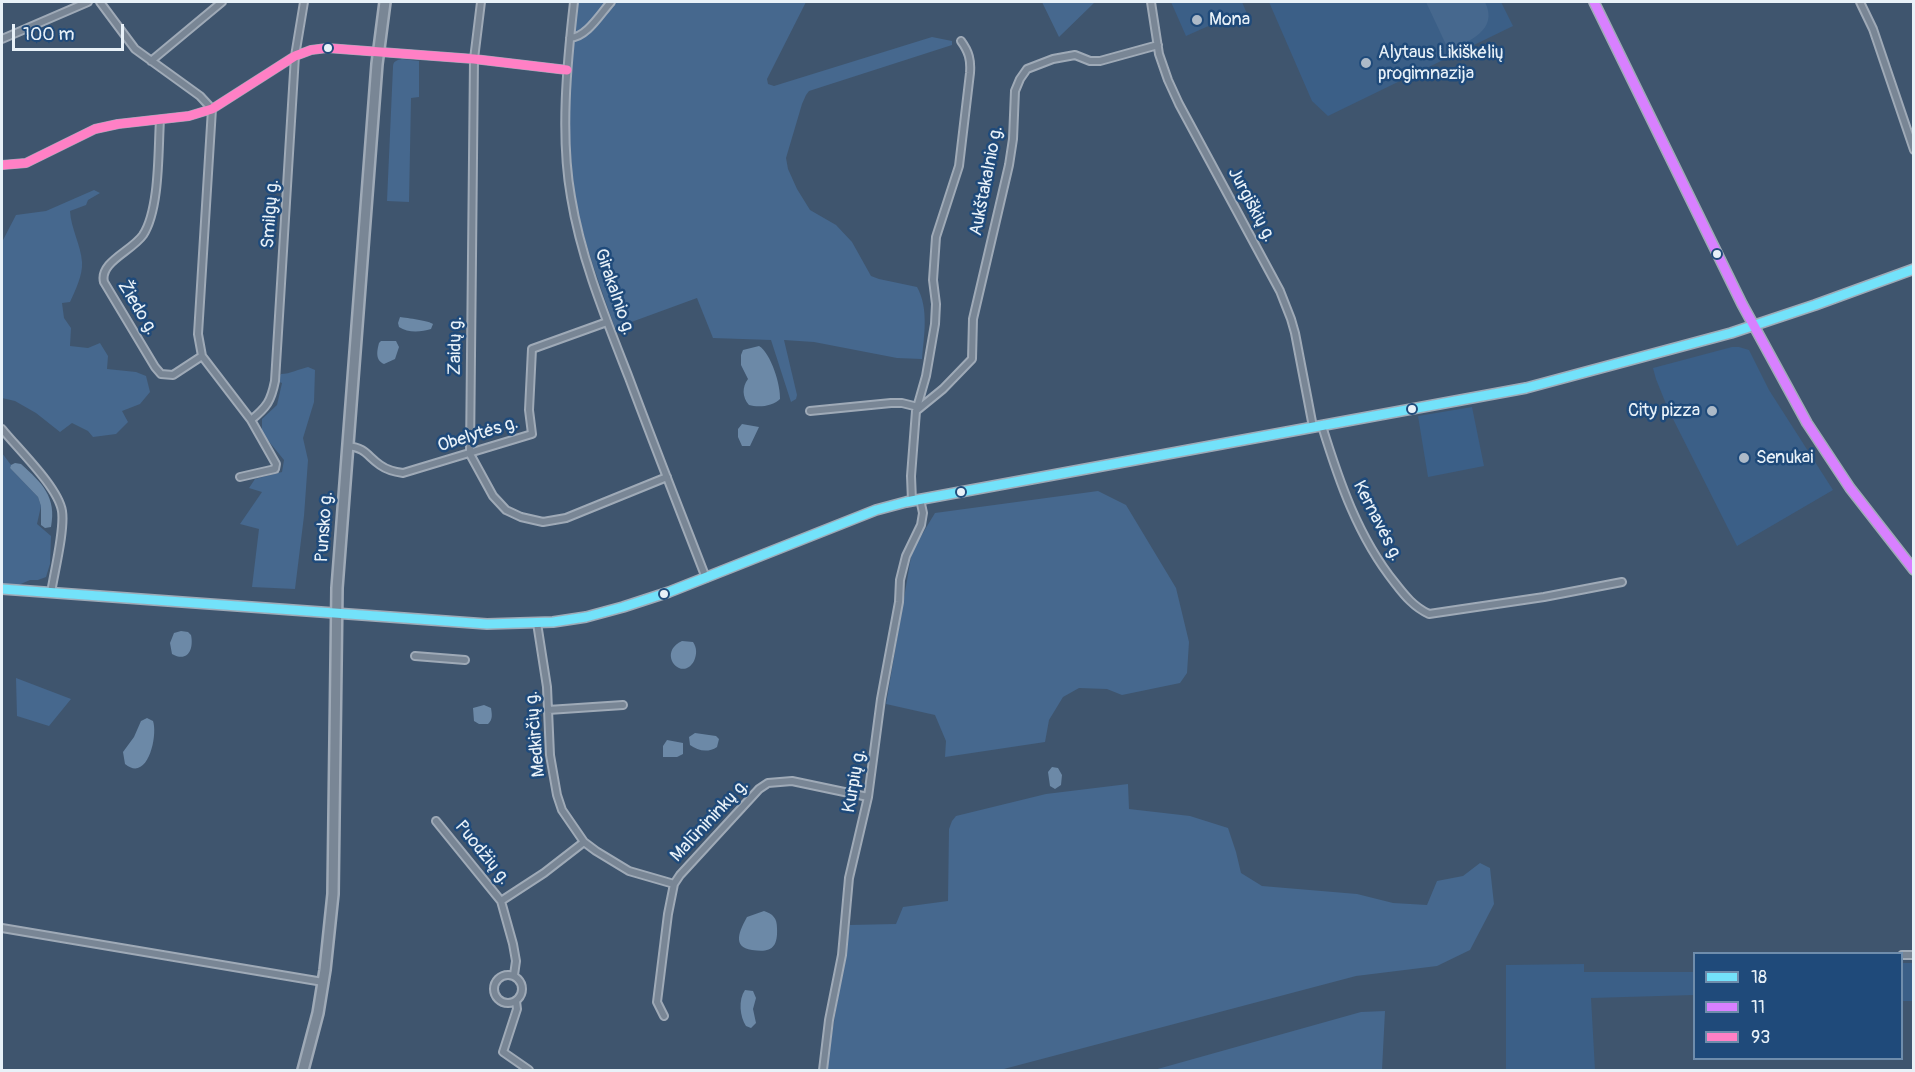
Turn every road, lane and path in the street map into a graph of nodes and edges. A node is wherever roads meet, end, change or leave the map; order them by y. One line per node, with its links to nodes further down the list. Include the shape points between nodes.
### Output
1 (88, 2): 13 (street)
2 (100, 2): 19 (street, via 135,49)
3 (222, 2): 19 (street)
4 (304, 2): 17 (street, Smilgų g.)
5 (385, 2): 16 (main road, Punsko g.)
6 (481, 2): 18 (street, Zaidų g.)
7 (574, 2): 12 (street, Girakalnio g.)
8 (611, 2): 12 (street, via 585,32)
9 (1151, 2): 15 (street, Jurgiškių g.)
10 (1594, 2): 27 (street)
11 (1860, 2): 23 (street)
12 (570, 38): 20 (street, Girakalnio g.)
13 (2, 39)
14 (961, 41): 29 (street, Aukštakalnio g., via 971,60 959,165 936,237 935,324)
15 (1158, 45): 29 (street, Aukštakalnio g., via 1100,61 1075,55 1053,59 1027,69 1020,79 1015,91 1009,165 972,319 972,359); 32 (street, Jurgiškių g., via 1185,118 1288,312)
16 (378, 53): 17 (street, via 327,48); 18 (street); 34 (main road, Punsko g.)
17 (295, 56): 21 (street); 31 (street, Smilgų g., via 275,381 265,409)
18 (474, 59): 20 (street); 35 (street, Zaidų g.)
19 (151, 60): 21 (street, via 200,96)
20 (567, 70): 26 (street, Girakalnio g., via 566,135 571,196 581,244)
21 (212, 110): 22 (street); 28 (street, via 198,334)
22 (159, 120): 24 (street, via 95,129 26,163); 28 (street, Žiedo g., via 150,217 143,234 107,266 102,276 161,374 173,375)
23 (1914, 150)
24 (2, 165)
25 (1914, 269): 27 (street)
26 (607, 322): 35 (street, Obelytės g., via 532,349 532,434); 37 (street, Girakalnio g.)
27 (1754, 326): 32 (street, via 1526,388); 39 (street, via 1825,452)
28 (202, 356): 31 (street)
29 (917, 409): 30 (street, via 902,403); 38 (street, Aukštakalnio g., via 911,476)
30 (810, 411)
31 (251, 420): 36 (street, via 276,464 275,469)
32 (1318, 427): 38 (street); 41 (street, Kernavės g., via 1368,542 1387,574 1419,610 1429,614)
33 (2, 429): 43 (street, via 49,485 62,508)
34 (348, 446): 35 (street, Obelytės g., via 360,447 379,465 403,473); 44 (main road, Punsko g.)
35 (470, 454): 37 (street, Zaidų g., via 493,496 506,510 543,522 566,518)
36 (240, 477)
37 (667, 477): 40 (street, Girakalnio g.)
38 (916, 500): 40 (street, via 876,510); 50 (street, Kurpių g., via 923,513 900,580)
39 (1914, 570)
40 (706, 578): 45 (street, via 586,617)
41 (1622, 582)
42 (2, 589): 43 (street)
43 (51, 593): 44 (street)
44 (336, 612): 45 (street, via 487,624); 57 (main road, Punsko g., via 335,847)
45 (537, 623): 49 (street, Medkirčių g.)
46 (415, 656): 47 (street)
47 (465, 660)
48 (623, 705): 49 (street)
49 (548, 710): 52 (street, Medkirčių g., via 557,795 562,810)
50 (868, 797): 53 (street, Malūnininkų g., via 792,781 768,783); 62 (street, Kurpių g., via 849,878 842,955)
51 (436, 821): 54 (street, Puodžių g.)
52 (584, 842): 53 (street, Medkirčių g., via 629,871); 54 (street)
53 (674, 884): 59 (street, Malūnininkų g., via 657,1002)
54 (501, 901): 56 (street, Puodžių g., via 516,961)
55 (2, 928): 57 (street)
56 (514, 975): 58 (street, via 522,986); 58 (street, via 501,976 494,987 502,1002)
57 (323, 982): 60 (main road, Punsko g.)
58 (516, 1001): 61 (street, via 503,1052)
59 (664, 1016)
60 (302, 1071)
61 (529, 1071)
62 (823, 1071)

